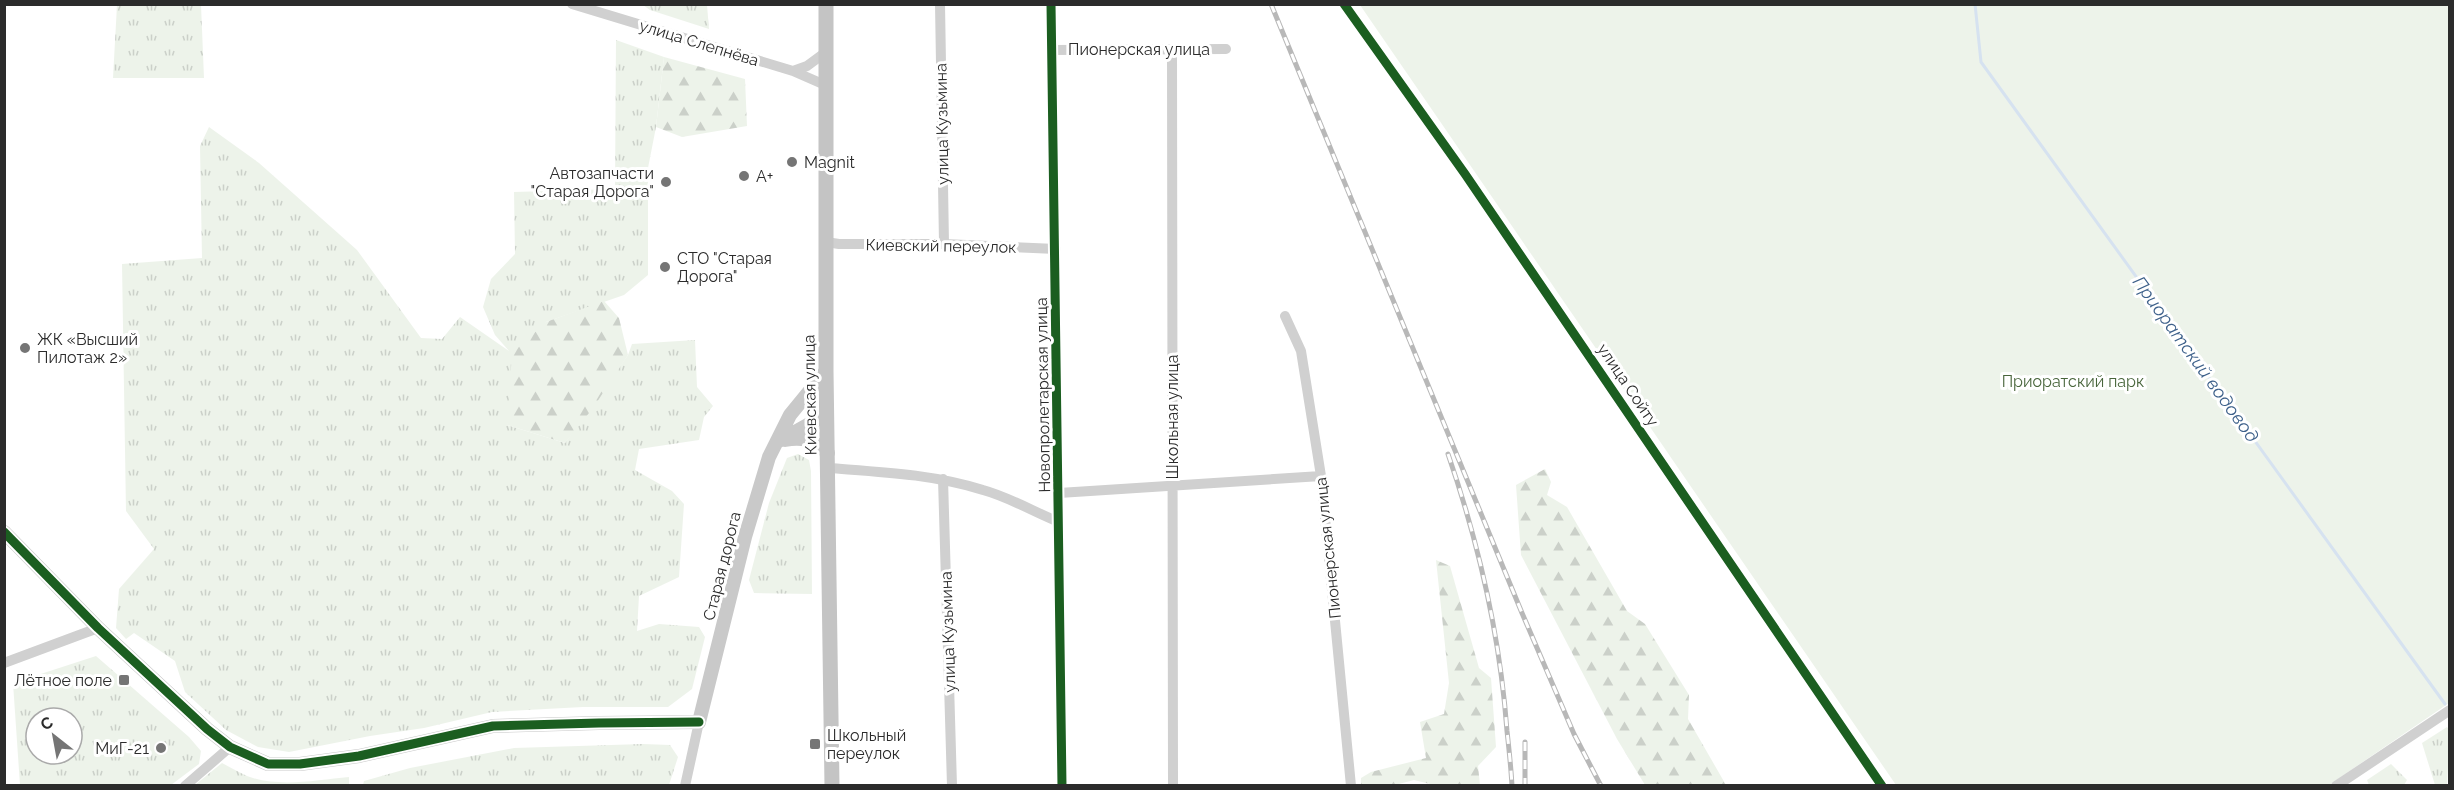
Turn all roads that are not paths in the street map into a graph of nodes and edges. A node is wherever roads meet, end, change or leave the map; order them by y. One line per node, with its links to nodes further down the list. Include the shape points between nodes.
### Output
1 (572, 4): 10 (street, улица Слепнёва)
2 (826, 4): 9 (main road, Киевская улица)
3 (940, 4): 13 (street, улица Кузьмина)
4 (1051, 4): 8 (street, Новопролетарская улица)
5 (1344, 4): 39 (street, улица Сойту, via 1485,203)
6 (1173, 49): 7 (street, Пионерская улица); 8 (street, Пионерская улица); 23 (street, Школьная улица)
7 (1226, 49)
8 (1052, 50): 14 (street, Новопролетарская улица)
9 (826, 52): 10 (street); 11 (main road, Киевская улица)
10 (793, 71): 11 (street, улица Слепнёва)
11 (825, 85): 12 (main road, Киевская улица)
12 (826, 242): 13 (street, Киевский переулок); 16 (main road, Киевская улица)
13 (944, 244): 14 (street, Киевский переулок)
14 (1056, 249): 24 (street, Новопролетарская улица)
15 (1285, 316): 21 (street, Пионерская улица, via 1301,351)
16 (826, 371): 17 (main road, Киевская улица); 18 (street, Старая дорога)
17 (827, 414): 18 (street, via 803,411); 19 (street); 20 (main road, Киевская улица)
18 (790, 415): 19 (street, Старая дорога)
19 (775, 443): 20 (street, via 804,438 818,444); 30 (street, Старая дорога, via 754,504)
20 (829, 461): 22 (street); 34 (main road, Киевская улица)
21 (1321, 476): 23 (street); 38 (street, Пионерская улица)
22 (943, 479): 25 (street, via 986,490); 35 (street, улица Кузьмина)
23 (1172, 488): 24 (street); 37 (street, Школьная улица)
24 (1059, 494): 25 (street, Новопролетарская улица)
25 (1059, 522): 36 (street, Новопролетарская улица)
26 (4, 532): 27 (street)
27 (98, 628): 28 (street); 31 (street)
28 (4, 663)
29 (2450, 710): 40 (street)
30 (699, 722): 31 (street, via 493,726 359,756 300,764 268,764); 33 (street, Старая дорога)
31 (230, 747): 32 (street)
32 (185, 786)
33 (685, 786)
34 (832, 786)
35 (952, 786)
36 (1062, 786)
37 (1173, 786)
38 (1351, 786)
39 (1882, 786)
40 (2336, 786)

